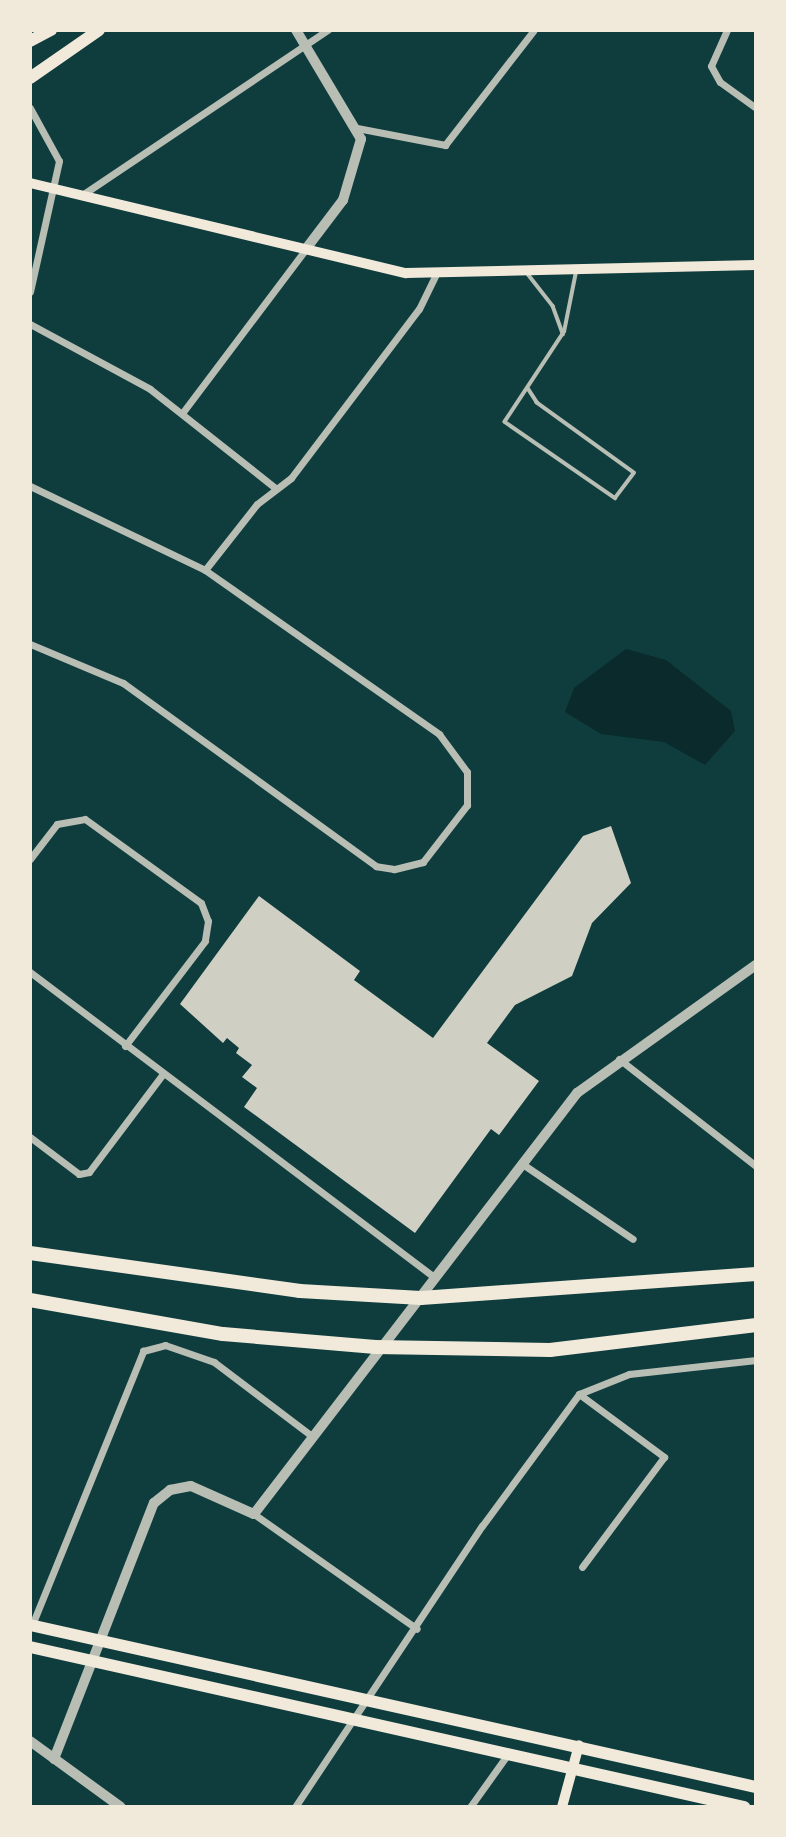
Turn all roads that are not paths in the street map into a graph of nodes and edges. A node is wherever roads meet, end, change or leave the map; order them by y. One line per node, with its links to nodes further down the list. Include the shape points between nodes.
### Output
1 (51, 30): 7 (main road)
2 (99, 30): 9 (main road)
3 (296, 30): 8 (street)
4 (328, 30): 8 (street)
5 (534, 30): 12 (street, via 445,145)
6 (727, 30): 11 (street, via 711,66 720,82)
7 (30, 40)
8 (306, 44): 12 (street); 15 (street)
9 (30, 78)
10 (30, 108): 14 (street, via 57,152)
11 (756, 108)
12 (357, 128): 16 (street, via 361,139 348,189)
13 (30, 183): 14 (main road)
14 (56, 189): 15 (main road); 21 (street)
15 (81, 195): 16 (main road)
16 (305, 250): 20 (main road); 25 (street)
17 (756, 265): 18 (main road)
18 (576, 272): 19 (main road); 23 (lane)
19 (528, 274): 20 (main road); 23 (lane, via 553,306)
20 (435, 276): 27 (street, via 419,309 336,420 290,478)
21 (30, 292)
22 (30, 324): 25 (street)
23 (563, 334): 24 (lane)
24 (528, 389): 24 (lane, via 505,422 615,498 634,473 537,403)
25 (183, 412): 27 (street)
26 (30, 486): 28 (street)
27 (274, 486): 28 (street)
28 (205, 570): 29 (street, via 453,746 469,790 447,838 409,868 376,866 123,683)
29 (32, 644): 30 (street)
30 (30, 656)
31 (30, 859): 34 (street, via 57,824 85,819 201,904 208,921 205,941)
32 (756, 965): 35 (street)
33 (30, 972): 34 (street)
34 (125, 1046): 36 (street)
35 (618, 1058): 38 (street, via 577,1093); 39 (street)
36 (162, 1075): 37 (street, via 89,1172 79,1174); 43 (street)
37 (30, 1137)
38 (522, 1163): 40 (street); 43 (street)
39 (756, 1167)
40 (633, 1239)
41 (30, 1253): 42 (highway, via 370,1296 483,1295)
42 (756, 1274)
43 (434, 1277): 48 (street)
44 (30, 1300): 45 (highway, via 321,1345 550,1350)
45 (756, 1325)
46 (756, 1360): 47 (street, via 629,1374)
47 (579, 1394): 50 (street, via 664,1457); 52 (street, via 482,1526)
48 (312, 1436): 49 (street); 51 (street, via 215,1362 165,1345 144,1350 131,1366)
49 (254, 1514): 52 (street); 53 (street, via 191,1486 170,1490 149,1511)
50 (582, 1567)
51 (31, 1625): 53 (main road)
52 (417, 1629): 56 (street)
53 (101, 1640): 55 (street); 56 (main road)
54 (30, 1647): 55 (main road)
55 (92, 1661): 57 (main road); 61 (street)
56 (371, 1699): 57 (street); 59 (main road)
57 (358, 1717): 60 (main road); 65 (street)
58 (30, 1741): 61 (street)
59 (579, 1745): 62 (main road); 63 (main road)
60 (510, 1751): 62 (main road); 66 (street)
61 (54, 1759): 64 (street)
62 (572, 1766): 67 (main road); 68 (main road)
63 (756, 1787)
64 (121, 1807)
65 (295, 1807)
66 (470, 1807)
67 (562, 1807)
68 (744, 1807)

